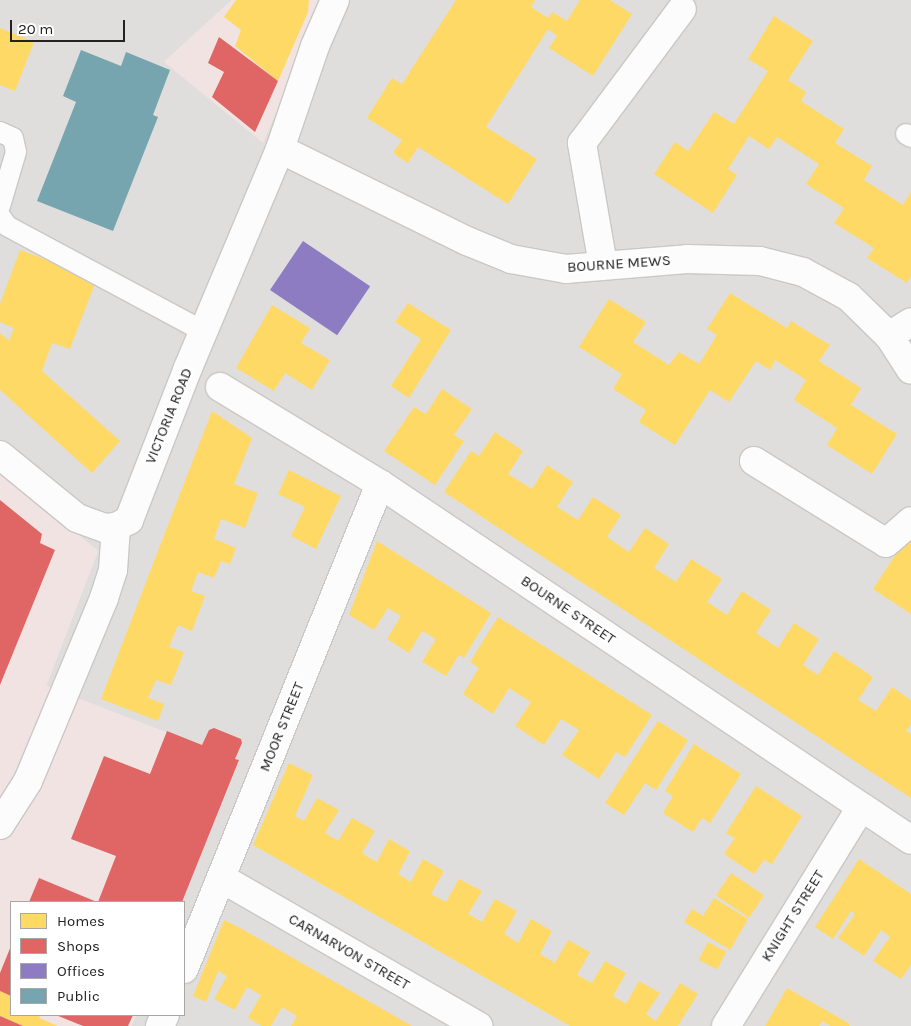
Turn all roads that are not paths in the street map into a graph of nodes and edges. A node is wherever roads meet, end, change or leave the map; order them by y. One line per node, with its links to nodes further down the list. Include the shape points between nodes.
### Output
1 (335, 0): 4 (street, VICTORIA ROAD, via 315,46)
2 (682, 9): 7 (street, via 582,143)
3 (0, 132): 5 (lane, via 13,138 16,152)
4 (280, 149): 7 (street, BOURNE MEWS, via 467,241 511,259 566,269); 9 (street, VICTORIA ROAD)
5 (0, 206)
6 (0, 216): 9 (lane, via 6,226)
7 (603, 266): 8 (street, BOURNE MEWS, via 687,259 760,261 803,272)
8 (900, 329): 10 (street, BOURNE MEWS)
9 (203, 331): 16 (street, VICTORIA ROAD, via 129,520)
10 (911, 370)
11 (220, 387): 14 (street, BOURNE STREET)
12 (0, 455): 16 (street, via 77,518 105,528)
13 (754, 461): 15 (street, via 886,543)
14 (380, 484): 17 (street, BOURNE STREET); 20 (street, MOOR STREET)
15 (911, 521)
16 (116, 527): 18 (street, via 113,570 104,598 28,781)
17 (861, 807): 19 (street, BOURNE STREET); 23 (street, KNIGHT STREET)
18 (0, 825)
19 (911, 840)
20 (221, 878): 21 (street, MOOR STREET); 22 (street, CARNARVON STREET)
21 (185, 966)
22 (478, 1026)
23 (726, 1026)

